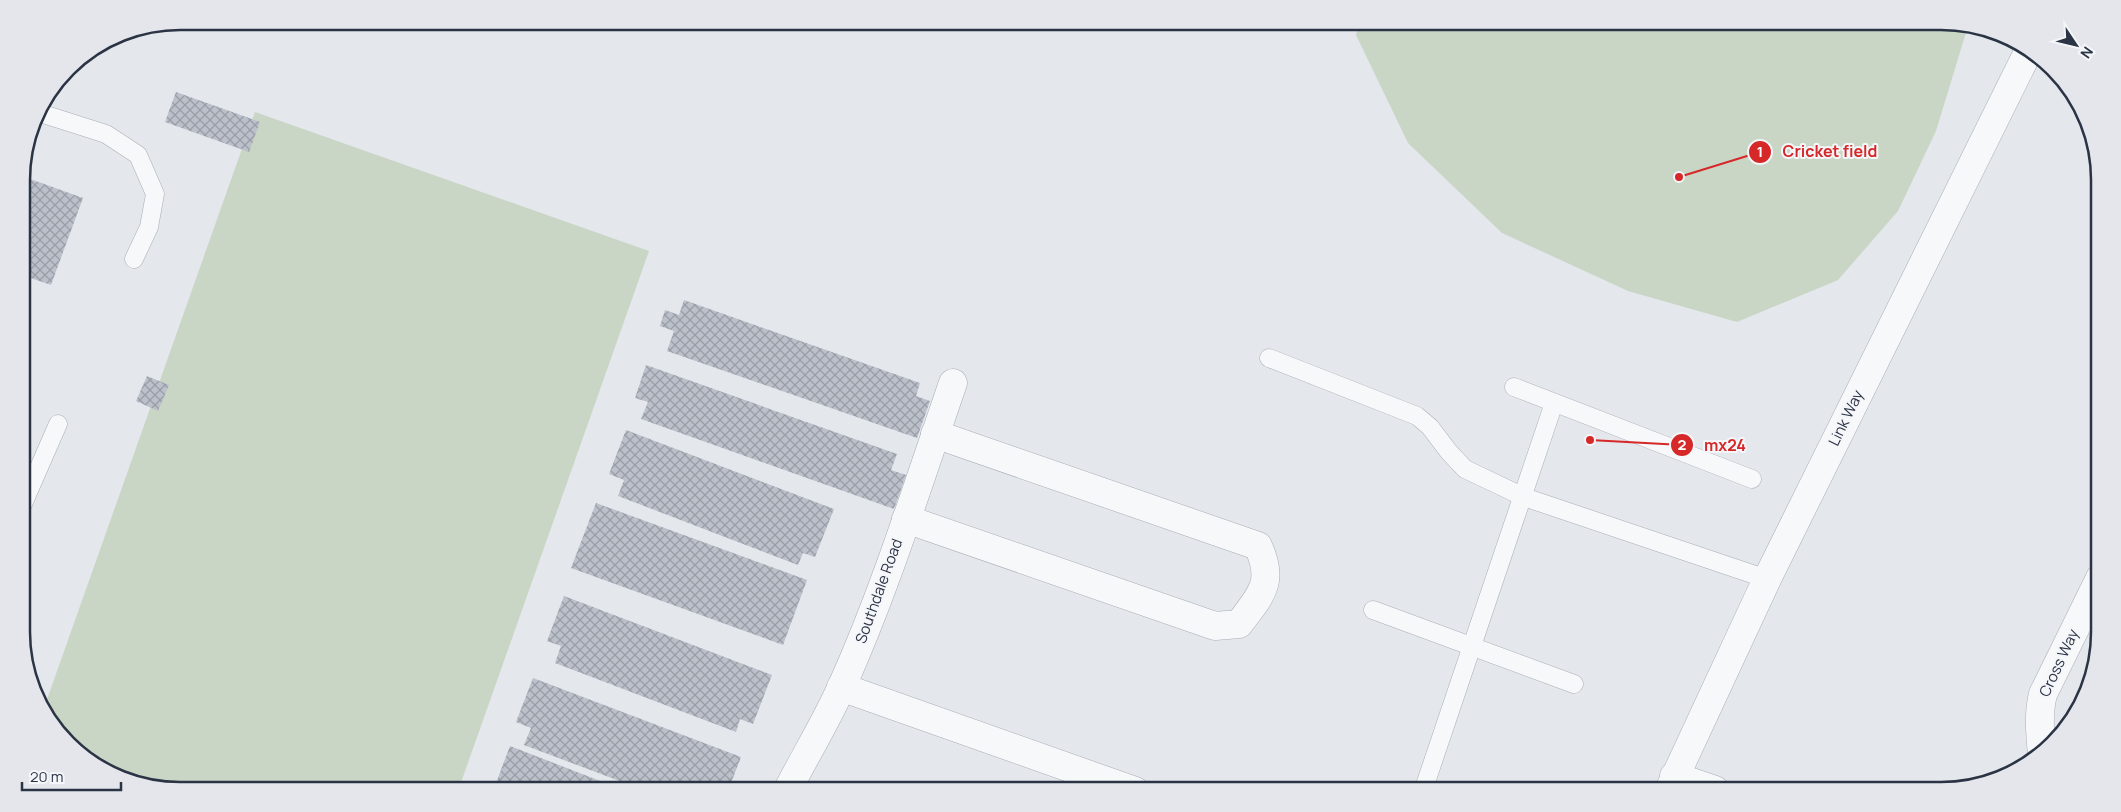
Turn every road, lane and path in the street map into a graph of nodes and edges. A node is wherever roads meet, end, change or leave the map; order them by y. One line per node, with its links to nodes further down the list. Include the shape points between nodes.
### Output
1 (2026, 56): 14 (street, Link Way)
2 (45, 115): 3 (lane, via 106,134 138,155 155,194 149,227)
3 (134, 259)
4 (1269, 358): 12 (lane, via 1417,416 1465,469)
5 (953, 383): 9 (street, Southdale Road)
6 (1514, 387): 7 (lane)
7 (1554, 403): 10 (lane); 12 (lane)
8 (58, 424): 11 (lane)
9 (935, 434): 13 (street, Southdale Road); 13 (street, via 1258,546 1266,562 1266,583 1239,624 1214,626)
10 (1752, 479)
11 (30, 488)
12 (1524, 497): 14 (lane); 17 (lane)
13 (906, 519): 19 (street, Southdale Road)
14 (1767, 578): 24 (street, Link Way)
15 (2091, 596): 20 (street, Cross Way, via 2043,694 2039,725)
16 (1373, 610): 17 (lane)
17 (1472, 647): 18 (lane); 23 (lane)
18 (1574, 684)
19 (841, 687): 21 (street, Southdale Road); 22 (street)
20 (2041, 743)
21 (792, 782)
22 (1110, 782)
23 (1426, 782)
24 (1671, 782)

